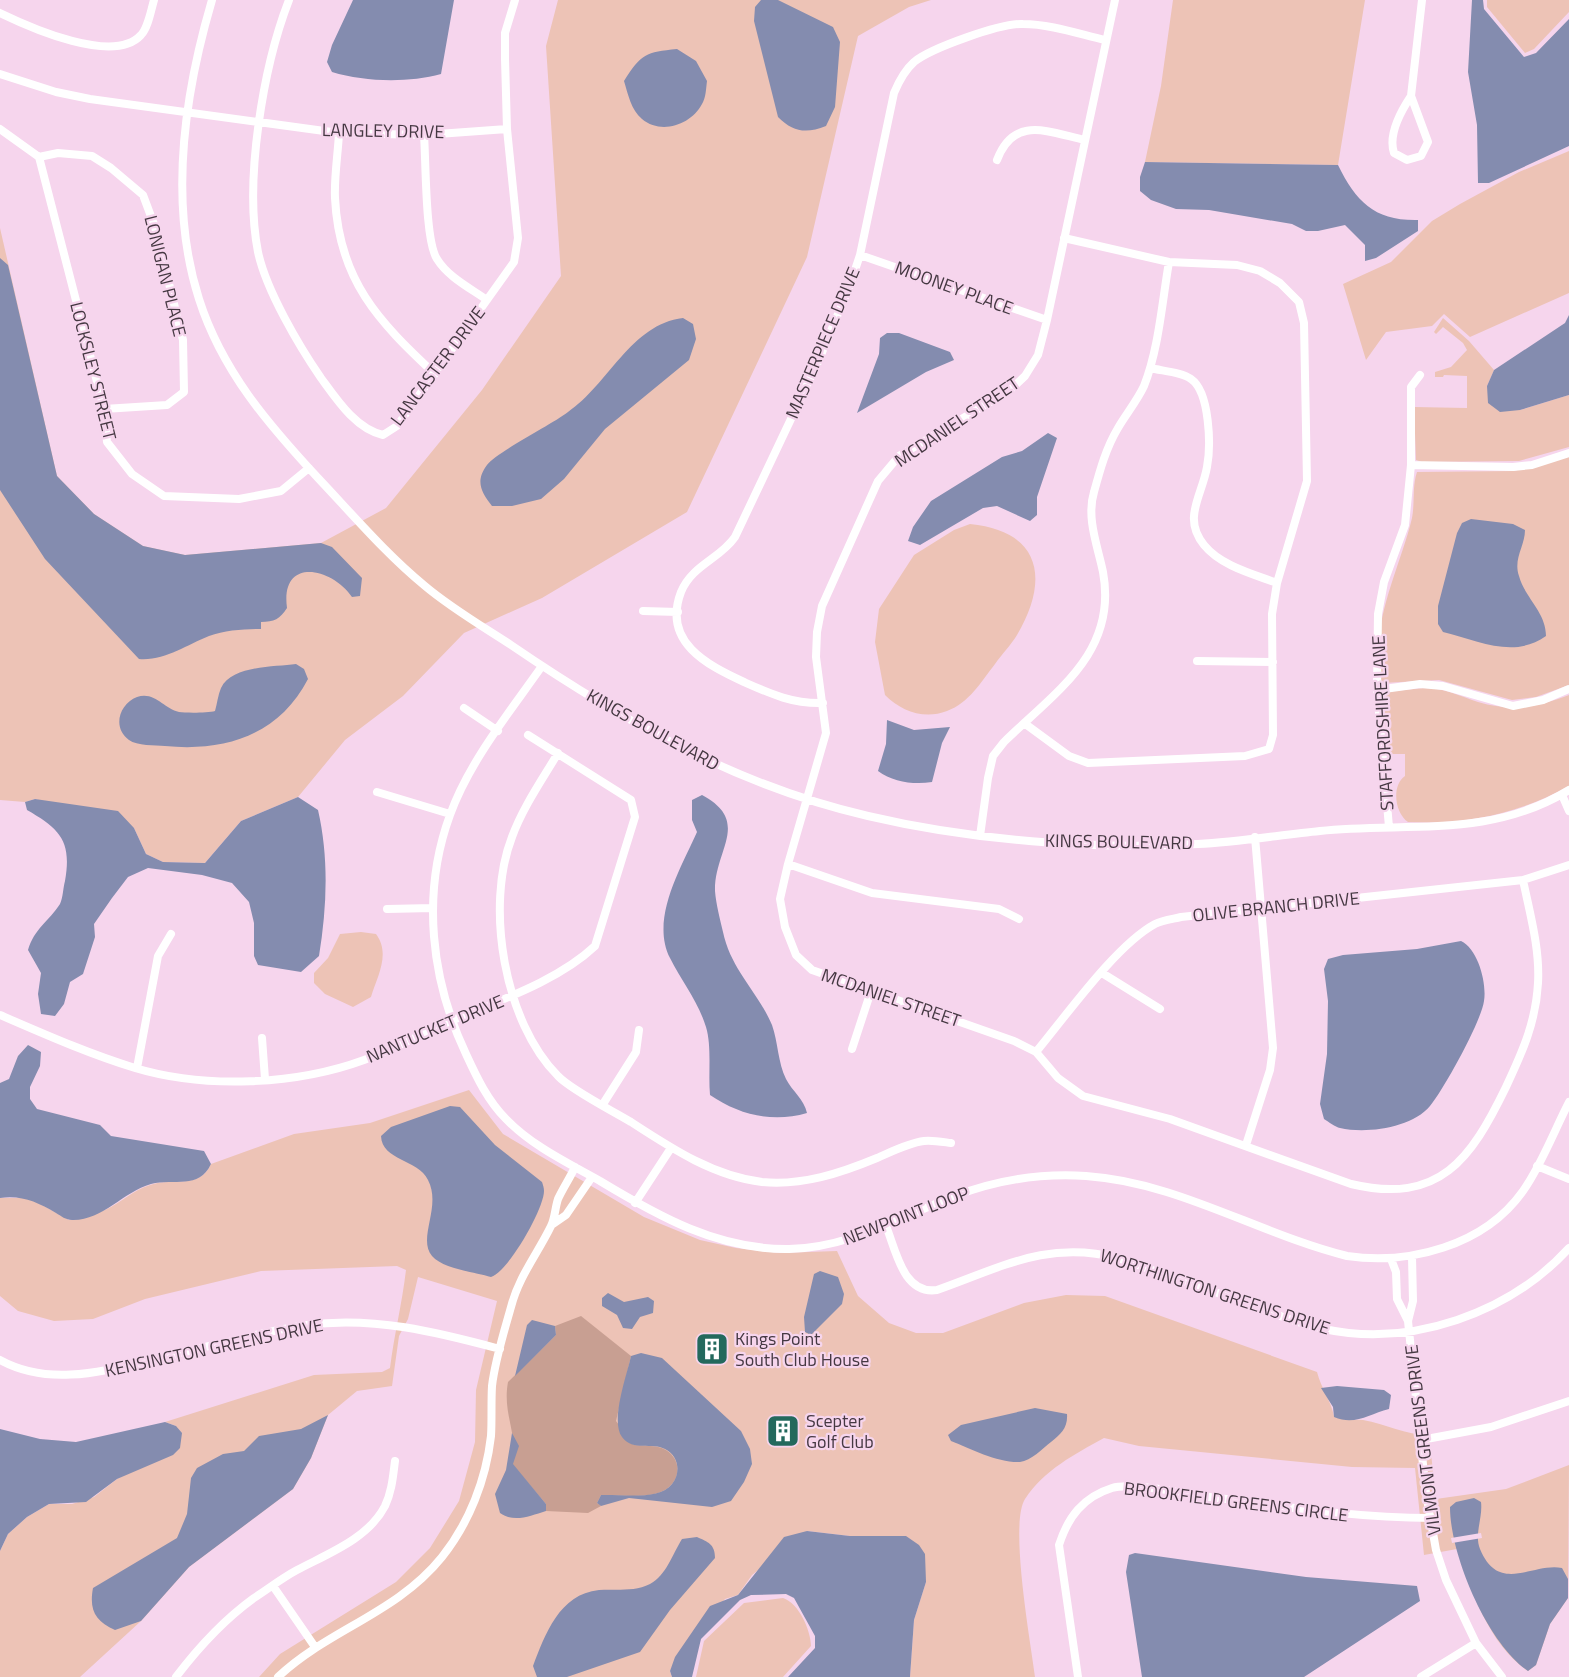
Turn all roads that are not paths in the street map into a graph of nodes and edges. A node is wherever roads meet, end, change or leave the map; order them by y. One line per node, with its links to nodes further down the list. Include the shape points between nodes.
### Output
1 (154, 0): 7 (street, via 143,34 115,48 32,28)
2 (212, 0): 11 (street, KINGS BOULEVARD, via 197,49)
3 (289, 0): 12 (street, LANCASTER DRIVE)
4 (514, 0): 14 (street, LANCASTER DRIVE, via 505,33)
5 (1115, 0): 8 (street, MCDANIEL STREET)
6 (1422, 0): 10 (street)
7 (0, 13)
8 (1105, 40): 17 (street, MCDANIEL STREET); 21 (street, MASTERPIECE DRIVE, via 1012,24 937,49 913,63 891,101)
9 (0, 74): 11 (street, LANGLEY DRIVE, via 90,99)
10 (1412, 96): 10 (street, via 1404,106 1392,146 1394,153 1407,160 1420,156 1428,142)
11 (189, 111): 12 (street, LANGLEY DRIVE); 31 (street, KINGS BOULEVARD, via 182,188 185,231 200,302 231,372 256,409)
12 (259, 121): 15 (street, LANGLEY DRIVE); 26 (street, LANCASTER DRIVE, via 253,202 259,253 304,353 332,394 367,432 383,435 397,426)
13 (0, 129): 18 (street)
14 (507, 129): 16 (street, LANGLEY DRIVE); 23 (street, LANCASTER DRIVE, via 518,238 514,262)
15 (339, 133): 16 (street, LANGLEY DRIVE); 26 (street, via 335,197 341,245 360,292 396,338)
16 (424, 135): 23 (street, via 436,258 447,271)
17 (1085, 140): 19 (street, via 1041,130 1024,131 1005,142); 20 (street, MCDANIEL STREET)
18 (39, 158): 28 (street, LOCKSLEY STREET); 28 (street, LONIGAN PLACE, via 58,153 92,156 142,195 155,227 183,340 184,392 167,405)
19 (997, 160)
20 (1064, 238): 22 (street); 24 (street, MCDANIEL STREET)
21 (860, 255): 24 (street, MOONEY PLACE); 34 (street, MASTERPIECE DRIVE, via 818,362 740,529 724,549 690,575 681,593)
22 (1169, 262): 25 (street); 32 (street, via 1237,265 1260,271 1280,283 1299,302 1304,323 1307,481)
23 (487, 300): 26 (street, LANCASTER DRIVE)
24 (1047, 320): 40 (street, MCDANIEL STREET, via 1038,355 1010,391 899,456 878,481 819,620 816,657)
25 (1150, 368): 32 (street, via 1191,378 1203,395 1208,420 1208,466 1193,509 1193,527 1205,546 1230,566); 42 (street, via 1116,431 1092,496 1092,523 1103,575 1104,622 1088,659)
26 (435, 374)
27 (1420, 375): 30 (street, STAFFORDSHIRE LANE, via 1411,387)
28 (104, 409): 31 (street, LOCKSLEY STREET, via 107,442 132,474 164,496 239,499 281,491)
29 (1569, 453): 30 (street, via 1513,467)
30 (1411, 465): 39 (street, STAFFORDSHIRE LANE, via 1405,525 1384,582 1378,614)
31 (309, 468): 37 (street, KINGS BOULEVARD, via 426,588)
32 (1277, 583): 36 (street, via 1272,614)
33 (643, 611): 34 (street)
34 (678, 612): 40 (street, MASTERPIECE DRIVE, via 685,642 705,663 787,700)
35 (1197, 661): 36 (street)
36 (1273, 662): 42 (street, via 1273,735 1269,749 1245,756 1088,763 1069,756)
37 (542, 666): 43 (street, NEWPOINT LOOP); 48 (street, KINGS BOULEVARD, via 669,743 727,770)
38 (1569, 689): 39 (street, via 1514,706 1443,686 1420,684)
39 (1377, 690): 51 (street, STAFFORDSHIRE LANE)
40 (823, 703): 48 (street, MCDANIEL STREET, via 826,733)
41 (464, 708): 43 (street)
42 (1024, 723): 52 (street, via 993,756)
43 (498, 731): 50 (street, NEWPOINT LOOP, via 464,782)
44 (528, 735): 45 (street, NANTUCKET DRIVE)
45 (558, 753): 64 (street, via 520,817 503,868 499,904 501,944); 64 (street, NANTUCKET DRIVE, via 631,800 635,817 595,946 583,958)
46 (377, 792): 50 (street)
47 (1565, 792): 49 (street); 51 (street, KINGS BOULEVARD, via 1492,822 1460,827)
48 (808, 798): 52 (street, KINGS BOULEVARD, via 863,816); 54 (street, MCDANIEL STREET)
49 (1569, 811)
50 (450, 814): 57 (street, NEWPOINT LOOP, via 439,850)
51 (1389, 827): 53 (street, KINGS BOULEVARD)
52 (980, 836): 53 (street, KINGS BOULEVARD, via 1115,844 1198,844)
53 (1255, 837): 59 (street)
54 (788, 864): 60 (street, via 872,893 999,909); 63 (street, MCDANIEL STREET, via 780,899 795,955 812,970)
55 (1569, 865): 56 (street, OLIVE BRANCH DRIVE)
56 (1523, 880): 59 (street, OLIVE BRANCH DRIVE); 77 (street, MCDANIEL STREET, via 1538,964 1532,1025 1483,1134 1461,1161 1415,1186 1377,1189 1351,1184)
57 (433, 908): 58 (street); 67 (street, NEWPOINT LOOP, via 438,976)
58 (387, 909)
59 (1261, 909): 62 (street, OLIVE BRANCH DRIVE, via 1157,923 1139,934); 77 (street, via 1273,1048 1270,1070)
60 (1019, 919)
61 (171, 934): 72 (street, via 158,956)
62 (1102, 973): 65 (street); 71 (street, OLIVE BRANCH DRIVE)
63 (871, 992): 70 (street); 71 (street, MCDANIEL STREET)
64 (513, 996): 67 (street, NANTUCKET DRIVE); 75 (street, via 532,1038 558,1077)
65 (1160, 1009)
66 (0, 1016): 72 (street, NANTUCKET DRIVE)
67 (451, 1022): 73 (street, NANTUCKET DRIVE, via 363,1061 305,1075); 80 (street, NEWPOINT LOOP, via 485,1094 506,1119)
68 (639, 1030): 75 (street, via 636,1052)
69 (262, 1038): 73 (street)
70 (852, 1049)
71 (1036, 1052): 77 (street, MCDANIEL STREET, via 1059,1078 1083,1096 1170,1119)
72 (137, 1068): 73 (street, NANTUCKET DRIVE, via 189,1078)
73 (265, 1079)
74 (1569, 1102): 79 (street, NEWPOINT LOOP)
75 (603, 1104): 78 (street)
76 (951, 1143): 78 (street, via 924,1141 821,1178 789,1182 762,1182 727,1173)
77 (1246, 1145)
78 (671, 1148): 83 (street)
79 (1537, 1166): 82 (street); 87 (street, NEWPOINT LOOP, via 1522,1192 1499,1216 1467,1238)
80 (575, 1167): 81 (street, NEWPOINT LOOP); 84 (street, via 558,1199)
81 (592, 1177): 83 (street, NEWPOINT LOOP); 84 (street, via 566,1215)
82 (1569, 1179)
83 (635, 1203): 85 (street, NEWPOINT LOOP, via 685,1229 756,1247 819,1246)
84 (553, 1224): 91 (street, via 518,1285)
85 (886, 1226): 88 (street, NEWPOINT LOOP, via 985,1185 1019,1178 1085,1176 1146,1185 1324,1251 1369,1260); 90 (street, WORTHINGTON GREENS DRIVE, via 907,1277 926,1290 937,1290 1028,1256 1088,1251 1325,1329 1365,1334)
86 (1569, 1248): 90 (street, WORTHINGTON GREENS DRIVE, via 1538,1277 1491,1306 1456,1320)
87 (1412, 1257): 88 (street, NEWPOINT LOOP); 89 (street, via 1413,1301)
88 (1392, 1259): 89 (street, via 1397,1299)
89 (1408, 1321): 90 (street)
90 (1410, 1331): 94 (street, VILMONT GREENS DRIVE)
91 (500, 1349): 92 (street, KENSINGTON GREENS DRIVE, via 429,1330 334,1323 280,1330 76,1375 32,1372); 99 (street, via 485,1466 458,1533 436,1564 408,1591 384,1609)
92 (0, 1360)
93 (1569, 1401): 94 (street, via 1491,1427)
94 (1421, 1440): 96 (street, VILMONT GREENS DRIVE)
95 (395, 1461): 97 (street, via 391,1491 384,1508 371,1522 328,1556)
96 (1432, 1518): 98 (street, VILMONT GREENS DRIVE, via 1439,1560); 102 (street, BROOKFIELD GREENS CIRCLE, via 1368,1518 1153,1489 1114,1487 1084,1500 1065,1526 1059,1545)
97 (273, 1586): 99 (street); 100 (street, via 225,1623)
98 (1476, 1643): 103 (street); 104 (street, VILMONT GREENS DRIVE)
99 (315, 1647): 101 (street)
100 (177, 1677)
101 (278, 1677)
102 (1078, 1677)
103 (1421, 1677)
104 (1502, 1677)

